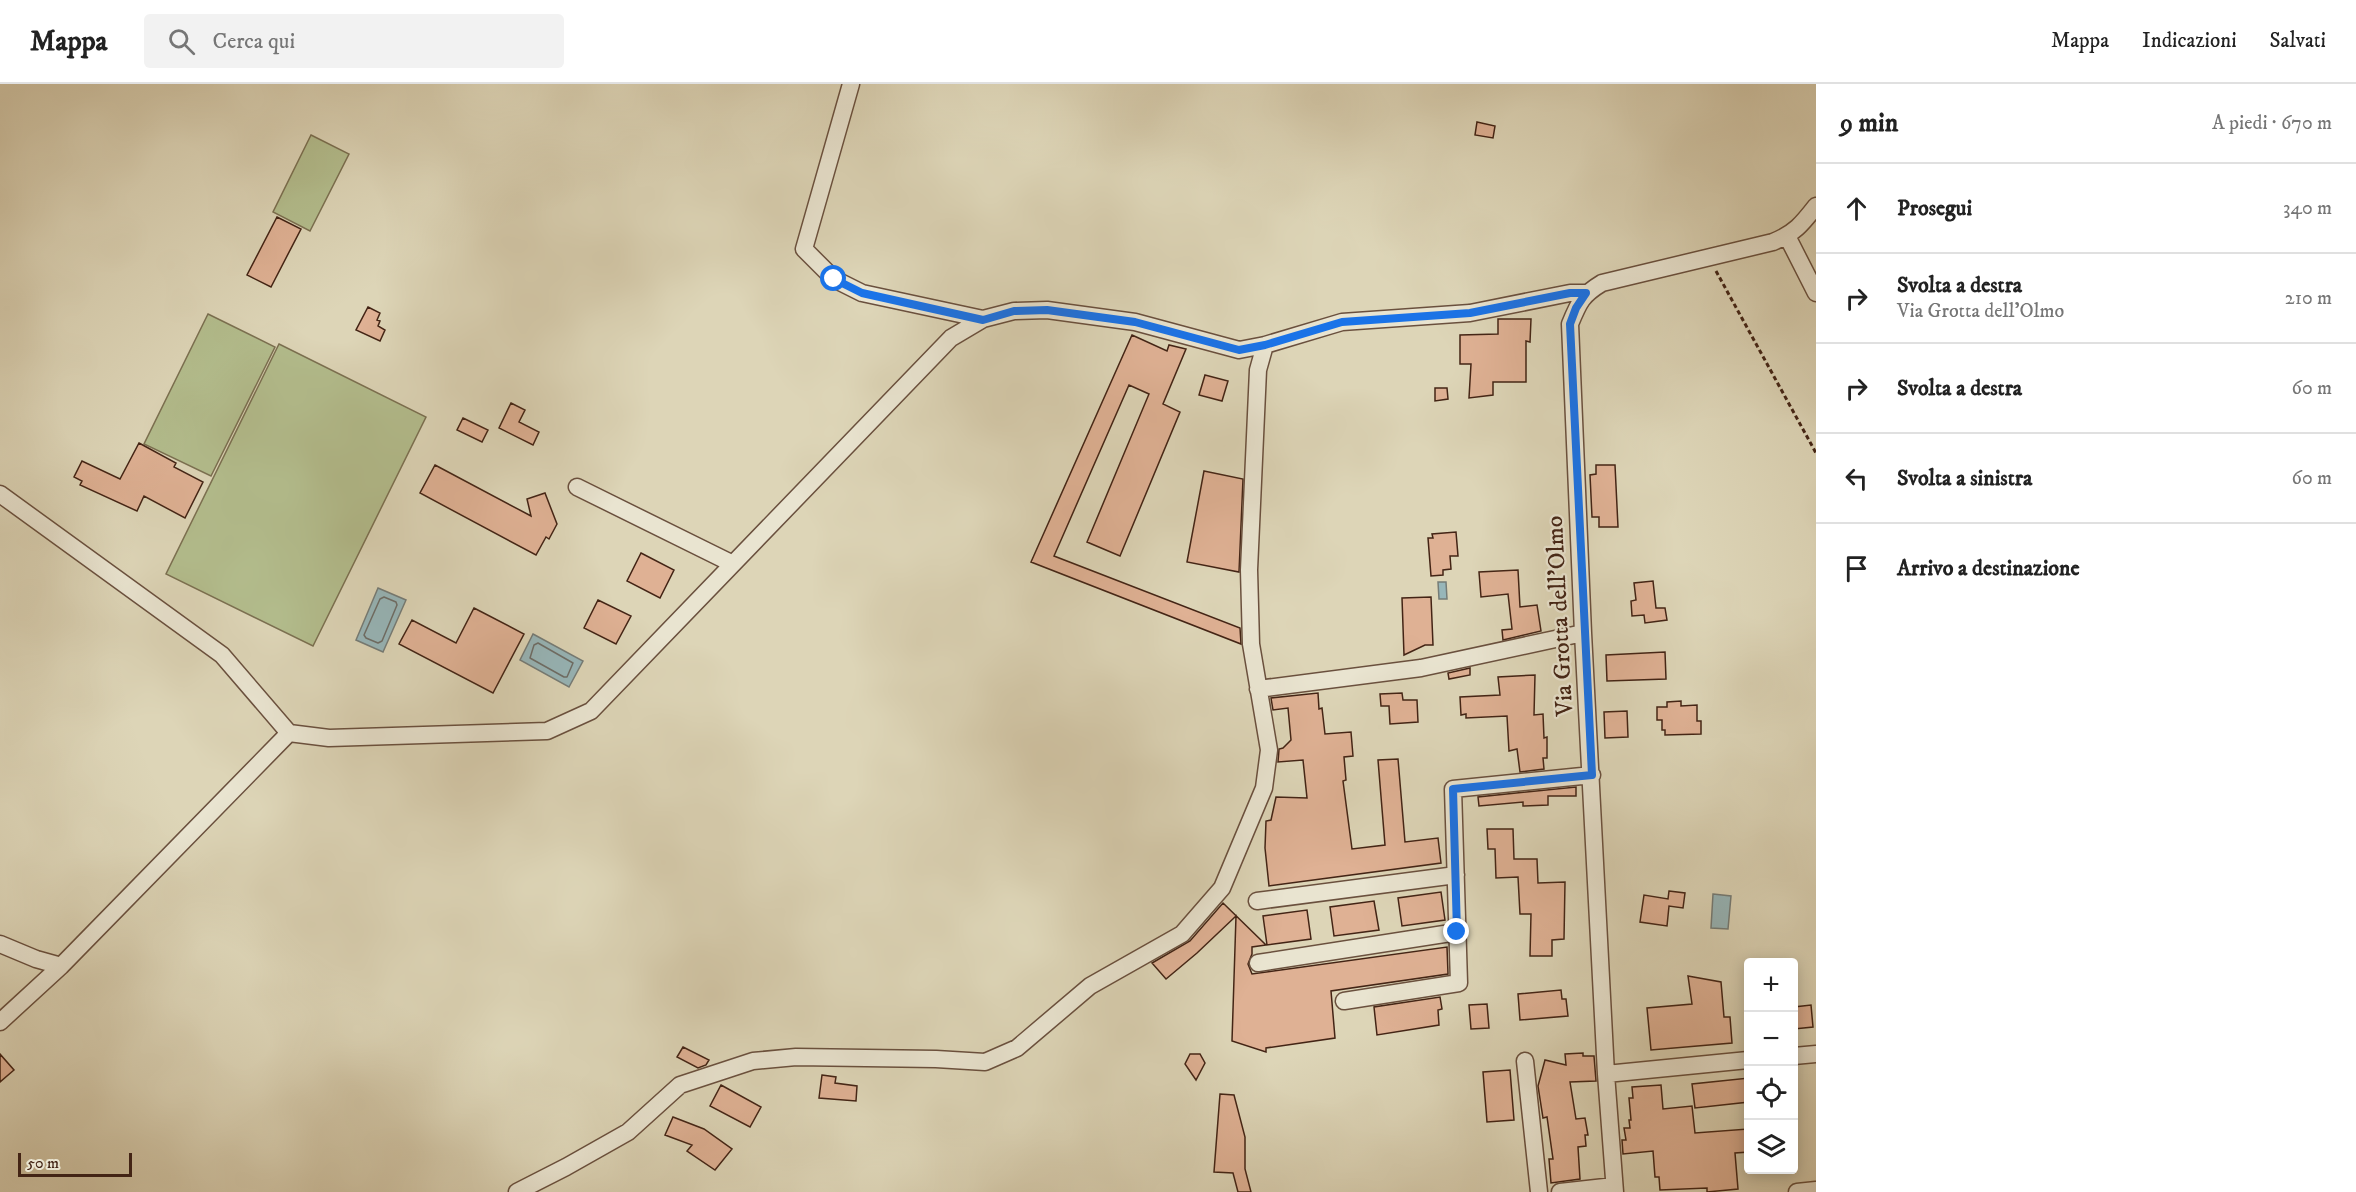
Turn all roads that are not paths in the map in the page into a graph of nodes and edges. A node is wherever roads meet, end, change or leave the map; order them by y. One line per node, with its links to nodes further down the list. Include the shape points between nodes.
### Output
1 (851, 84): 6 (street, via 804,249 834,279 862,293)
2 (1816, 206): 3 (street, via 1800,227)
3 (1787, 236): 4 (street, via 1602,283); 5 (street)
4 (1586, 293): 7 (street, via 1470,313 1342,322); 11 (street, Via Grotta dell'Olmo, via 1570,324)
5 (1816, 293)
6 (983, 320): 7 (street, via 1014,311 1047,310 1135,322 1239,350); 10 (street, via 951,338)
7 (1265, 345): 12 (street, via 1258,370 1249,570 1251,644)
8 (577, 487): 10 (street)
9 (0, 494): 13 (street, via 222,655)
10 (733, 564): 13 (street, via 591,711 547,731 329,738)
11 (1583, 633): 12 (street, via 1421,668); 14 (street, Via Grotta dell'Olmo)
12 (1258, 689): 30 (street, via 1269,750 1264,788 1222,888 1182,934 1090,986 1017,1048 985,1062 796,1057 753,1061 680,1085 628,1132)
13 (289, 733): 20 (street)
14 (1592, 775): 15 (street, via 1453,789); 27 (street, Via Grotta dell'Olmo)
15 (1456, 875): 16 (street); 17 (street)
16 (1257, 900)
17 (1457, 932): 19 (street); 21 (street, via 1459,983)
18 (0, 944): 20 (street)
19 (1258, 963)
20 (61, 966): 22 (street)
21 (1344, 1001)
22 (0, 1022)
23 (1816, 1054): 24 (street)
24 (1798, 1056)
25 (1744, 1060): 27 (street)
26 (1525, 1061): 31 (street)
27 (1606, 1074): 28 (street, Via Grotta dell'Olmo)
28 (1614, 1189): 32 (street)
29 (1816, 1190): 33 (street)
30 (517, 1192)
31 (1539, 1192)
32 (1560, 1192)
33 (1797, 1192)

